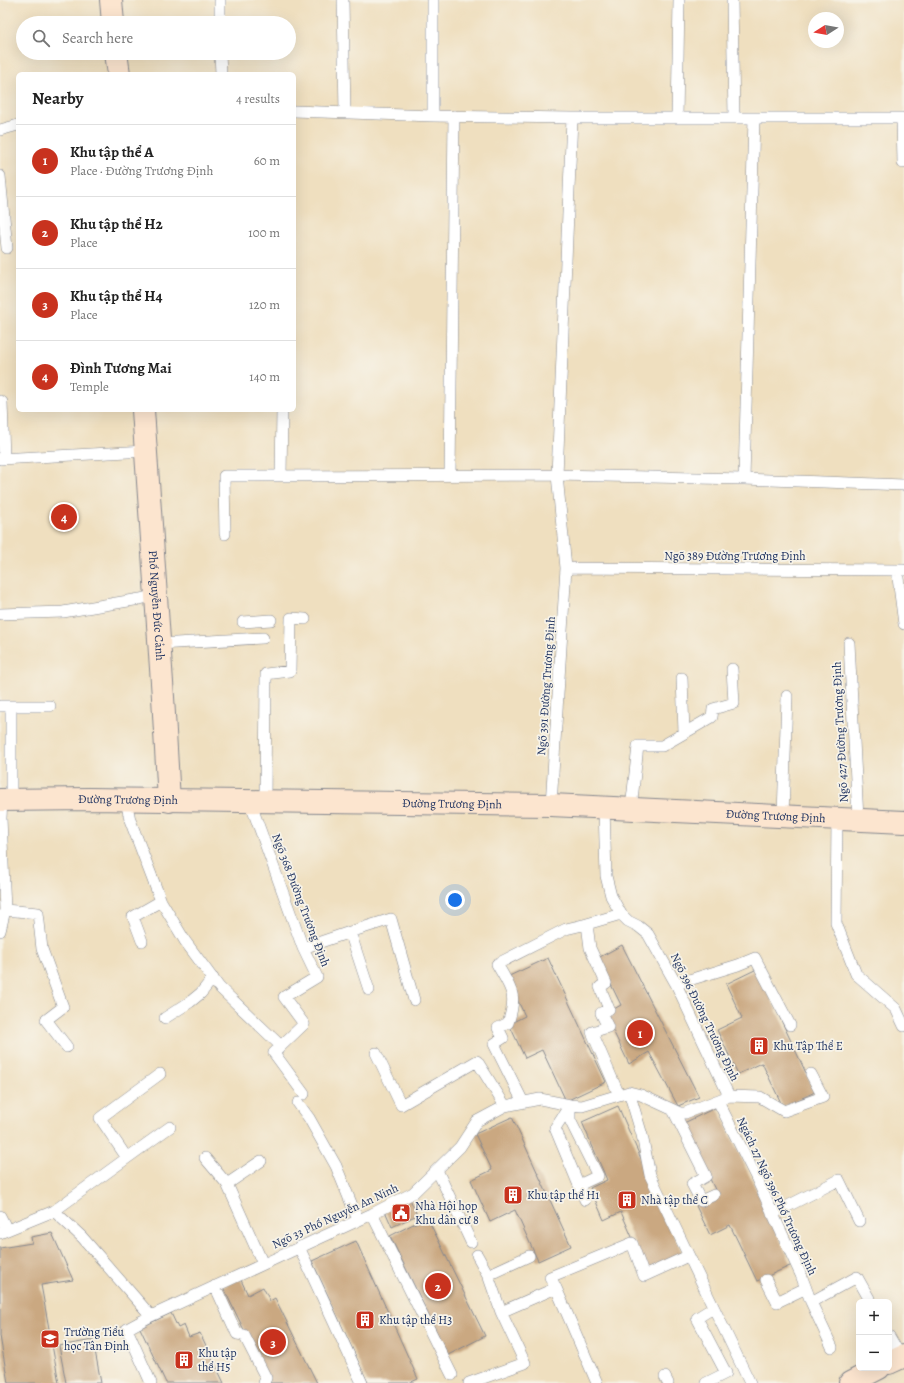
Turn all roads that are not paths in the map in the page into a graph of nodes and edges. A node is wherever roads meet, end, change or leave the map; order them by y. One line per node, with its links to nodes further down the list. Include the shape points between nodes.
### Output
1 (111, 0): 7 (main road)
2 (220, 0): 8 (lane)
3 (343, 0): 14 (lane)
4 (433, 0): 15 (lane)
5 (679, 0): 18 (lane)
6 (732, 0): 19 (lane)
7 (112, 16)
8 (220, 16)
9 (117, 60): 11 (main road)
10 (220, 60): 12 (lane)
11 (119, 72)
12 (221, 72)
13 (296, 111): 14 (lane)
14 (345, 113): 15 (lane)
15 (433, 116): 16 (lane)
16 (454, 116): 17 (lane); 31 (lane)
17 (572, 118): 18 (lane); 32 (lane, Ngõ 391 Đường Trương Định)
18 (677, 118): 19 (lane)
19 (734, 118): 20 (lane)
20 (754, 118): 23 (lane, via 902,118); 34 (lane)
21 (16, 126): 22 (lane)
22 (0, 130)
23 (903, 163)
24 (0, 176): 25 (lane)
25 (7, 248)
26 (0, 401): 30 (lane)
27 (143, 412): 29 (main road, Phố Nguyễn Đức Cảnh)
28 (282, 412): 33 (lane)
29 (146, 451): 30 (lane); 39 (main road, Phố Nguyễn Đức Cảnh)
30 (2, 458)
31 (450, 475): 32 (lane); 33 (lane)
32 (557, 475): 34 (lane); 37 (lane, Ngõ 391 Đường Trương Định)
33 (280, 476): 36 (lane, via 224,476)
34 (744, 479): 35 (lane)
35 (904, 485)
36 (225, 534)
37 (566, 568): 38 (lane, Ngõ 389 Đường Trương Định); 58 (lane, Ngõ 391 Đường Trương Định)
38 (901, 570): 45 (lane)
39 (156, 595): 40 (lane, via 63,612); 47 (main road, Phố Nguyễn Đức Cảnh)
40 (0, 614)
41 (305, 619): 57 (lane, via 291,618 290,671 266,674)
42 (271, 620): 43 (lane)
43 (255, 621): 44 (lane); 47 (lane, via 260,638)
44 (243, 622)
45 (904, 624)
46 (848, 643): 62 (lane, Ngõ 427 Đường Trương Định)
47 (159, 644): 56 (main road, Phố Nguyễn Đức Cảnh)
48 (732, 669): 53 (lane, via 734,703 713,709 712,717)
49 (682, 678): 53 (lane)
50 (787, 696): 61 (lane)
51 (50, 706): 52 (lane)
52 (6, 707): 54 (lane)
53 (684, 732): 60 (lane, via 662,746 638,746)
54 (5, 800): 55 (main road, Đường Trương Định); 65 (lane, via 1,818)
55 (126, 800): 56 (main road, Đường Trương Định); 64 (lane, via 130,820)
56 (169, 801): 57 (main road, Đường Trương Định)
57 (258, 802): 58 (main road, Đường Trương Định); 71 (lane, Ngõ 368 Đường Trương Định)
58 (552, 805): 59 (main road, Đường Trương Định)
59 (604, 807): 60 (main road, Đường Trương Định); 66 (lane, Ngõ 396 Đường Trương Định, via 606,876 611,896)
60 (631, 809): 61 (main road, Đường Trương Định)
61 (783, 816): 62 (main road, Đường Trương Định)
62 (847, 819): 63 (main road, Đường Trương Định); 78 (lane, Ngõ 427 Đường Trương Định, via 836,923 856,974 896,1009)
63 (904, 822)
64 (161, 901): 70 (lane, via 133,916); 72 (lane, via 185,941)
65 (5, 910): 68 (lane); 80 (lane, via 38,912 42,949 63,1007 46,1020)
66 (621, 914): 67 (lane); 73 (lane, Ngõ 396 Đường Trương Định, via 648,934)
67 (588, 924): 84 (lane, via 590,948 606,984 600,987 609,1009 601,1013 608,1028 592,1032); 87 (lane, via 566,929 498,964 513,993 513,1009 508,1023 498,1028 503,1038 494,1044)
68 (0, 931)
69 (350, 932): 71 (lane); 74 (lane); 75 (lane, via 391,919)
70 (142, 941)
71 (303, 948): 79 (lane, Ngõ 368 Đường Trương Định, via 317,977 284,998 304,1024)
72 (214, 978): 76 (lane, via 196,998); 79 (lane, via 219,987)
73 (676, 984): 77 (lane, via 738,966 755,958); 85 (lane, Ngõ 396 Đường Trương Định)
74 (369, 990)
75 (414, 1000)
76 (165, 1018)
77 (790, 1025)
78 (904, 1026)
79 (281, 1046): 104 (lane, via 274,1053 301,1098 309,1118 336,1166)
80 (67, 1047)
81 (376, 1053): 89 (lane, via 401,1105 477,1061)
82 (160, 1074): 92 (lane, via 100,1118)
83 (811, 1074): 85 (lane, via 823,1097 784,1111 760,1097)
84 (624, 1094): 88 (lane, via 582,1106); 90 (lane, Ngõ 396 Đường Trương Định, via 641,1095); 111 (lane, via 642,1135 650,1174)
85 (729, 1096): 86 (lane, Ngõ 396 Đường Trương Định)
86 (718, 1101): 90 (lane, Ngõ 396 Đường Trương Định, via 686,1113); 102 (lane, Ngách 27 Ngõ 396 Phố Trương Định)
87 (523, 1102): 88 (lane, via 540,1099); 89 (lane)
88 (570, 1105): 97 (lane, via 555,1128); 97 (lane, via 570,1120 598,1176)
89 (505, 1106): 95 (lane, Ngõ 33 Phố Nguyễn An Ninh, via 477,1122 460,1147)
90 (673, 1110): 98 (lane, via 706,1176 692,1184 701,1201)
91 (170, 1127): 92 (lane)
92 (128, 1158): 100 (lane)
93 (205, 1158): 96 (lane)
94 (262, 1161): 96 (lane)
95 (437, 1170): 101 (lane, Ngõ 33 Phố Nguyễn An Ninh, via 414,1194); 107 (lane)
96 (227, 1184): 112 (lane)
97 (579, 1185): 99 (lane)
98 (714, 1195)
99 (585, 1200)
100 (54, 1211): 106 (lane); 122 (lane, via 82,1237)
101 (372, 1214): 104 (lane, Ngõ 33 Phố Nguyễn An Ninh); 127 (lane)
102 (772, 1214): 105 (lane, via 839,1180); 117 (lane, Ngách 27 Ngõ 396 Phố Trương Định)
103 (0, 1216): 106 (lane)
104 (358, 1220): 108 (lane, Ngõ 33 Phố Nguyễn An Ninh)
105 (859, 1221)
106 (4, 1232)
107 (471, 1242)
108 (300, 1247): 112 (lane, Ngõ 33 Phố Nguyễn An Ninh); 131 (lane)
109 (478, 1254): 113 (lane)
110 (529, 1256): 113 (lane)
111 (688, 1256): 116 (lane, via 644,1276 632,1243 550,1277); 120 (lane)
112 (263, 1264): 115 (lane, Ngõ 33 Phố Nguyễn An Ninh)
113 (488, 1275): 121 (lane)
114 (766, 1280): 117 (lane, via 777,1302)
115 (215, 1286): 122 (lane, Ngõ 33 Phố Nguyễn An Ninh); 130 (lane, via 237,1334 244,1335 266,1378)
116 (556, 1288): 121 (lane); 133 (lane)
117 (806, 1288): 119 (lane, Ngách 27 Ngõ 396 Phố Trương Định)
118 (869, 1299): 119 (lane, via 857,1277)
119 (811, 1302): 124 (lane, Ngách 27 Ngõ 396 Phố Trương Định)
120 (713, 1308): 134 (lane, via 697,1318 726,1373); 135 (lane)
121 (501, 1312): 128 (lane, via 525,1363)
122 (151, 1316): 129 (lane, Ngõ 33 Phố Nguyễn An Ninh, via 127,1329)
123 (892, 1344): 125 (lane)
124 (832, 1347)
125 (898, 1359)
126 (874, 1371): 136 (main road)
127 (452, 1375)
128 (480, 1381): 132 (lane)
129 (151, 1383)
130 (264, 1383)
131 (362, 1383)
132 (469, 1383)
133 (597, 1383)
134 (706, 1383)
135 (750, 1383)
136 (850, 1383)

